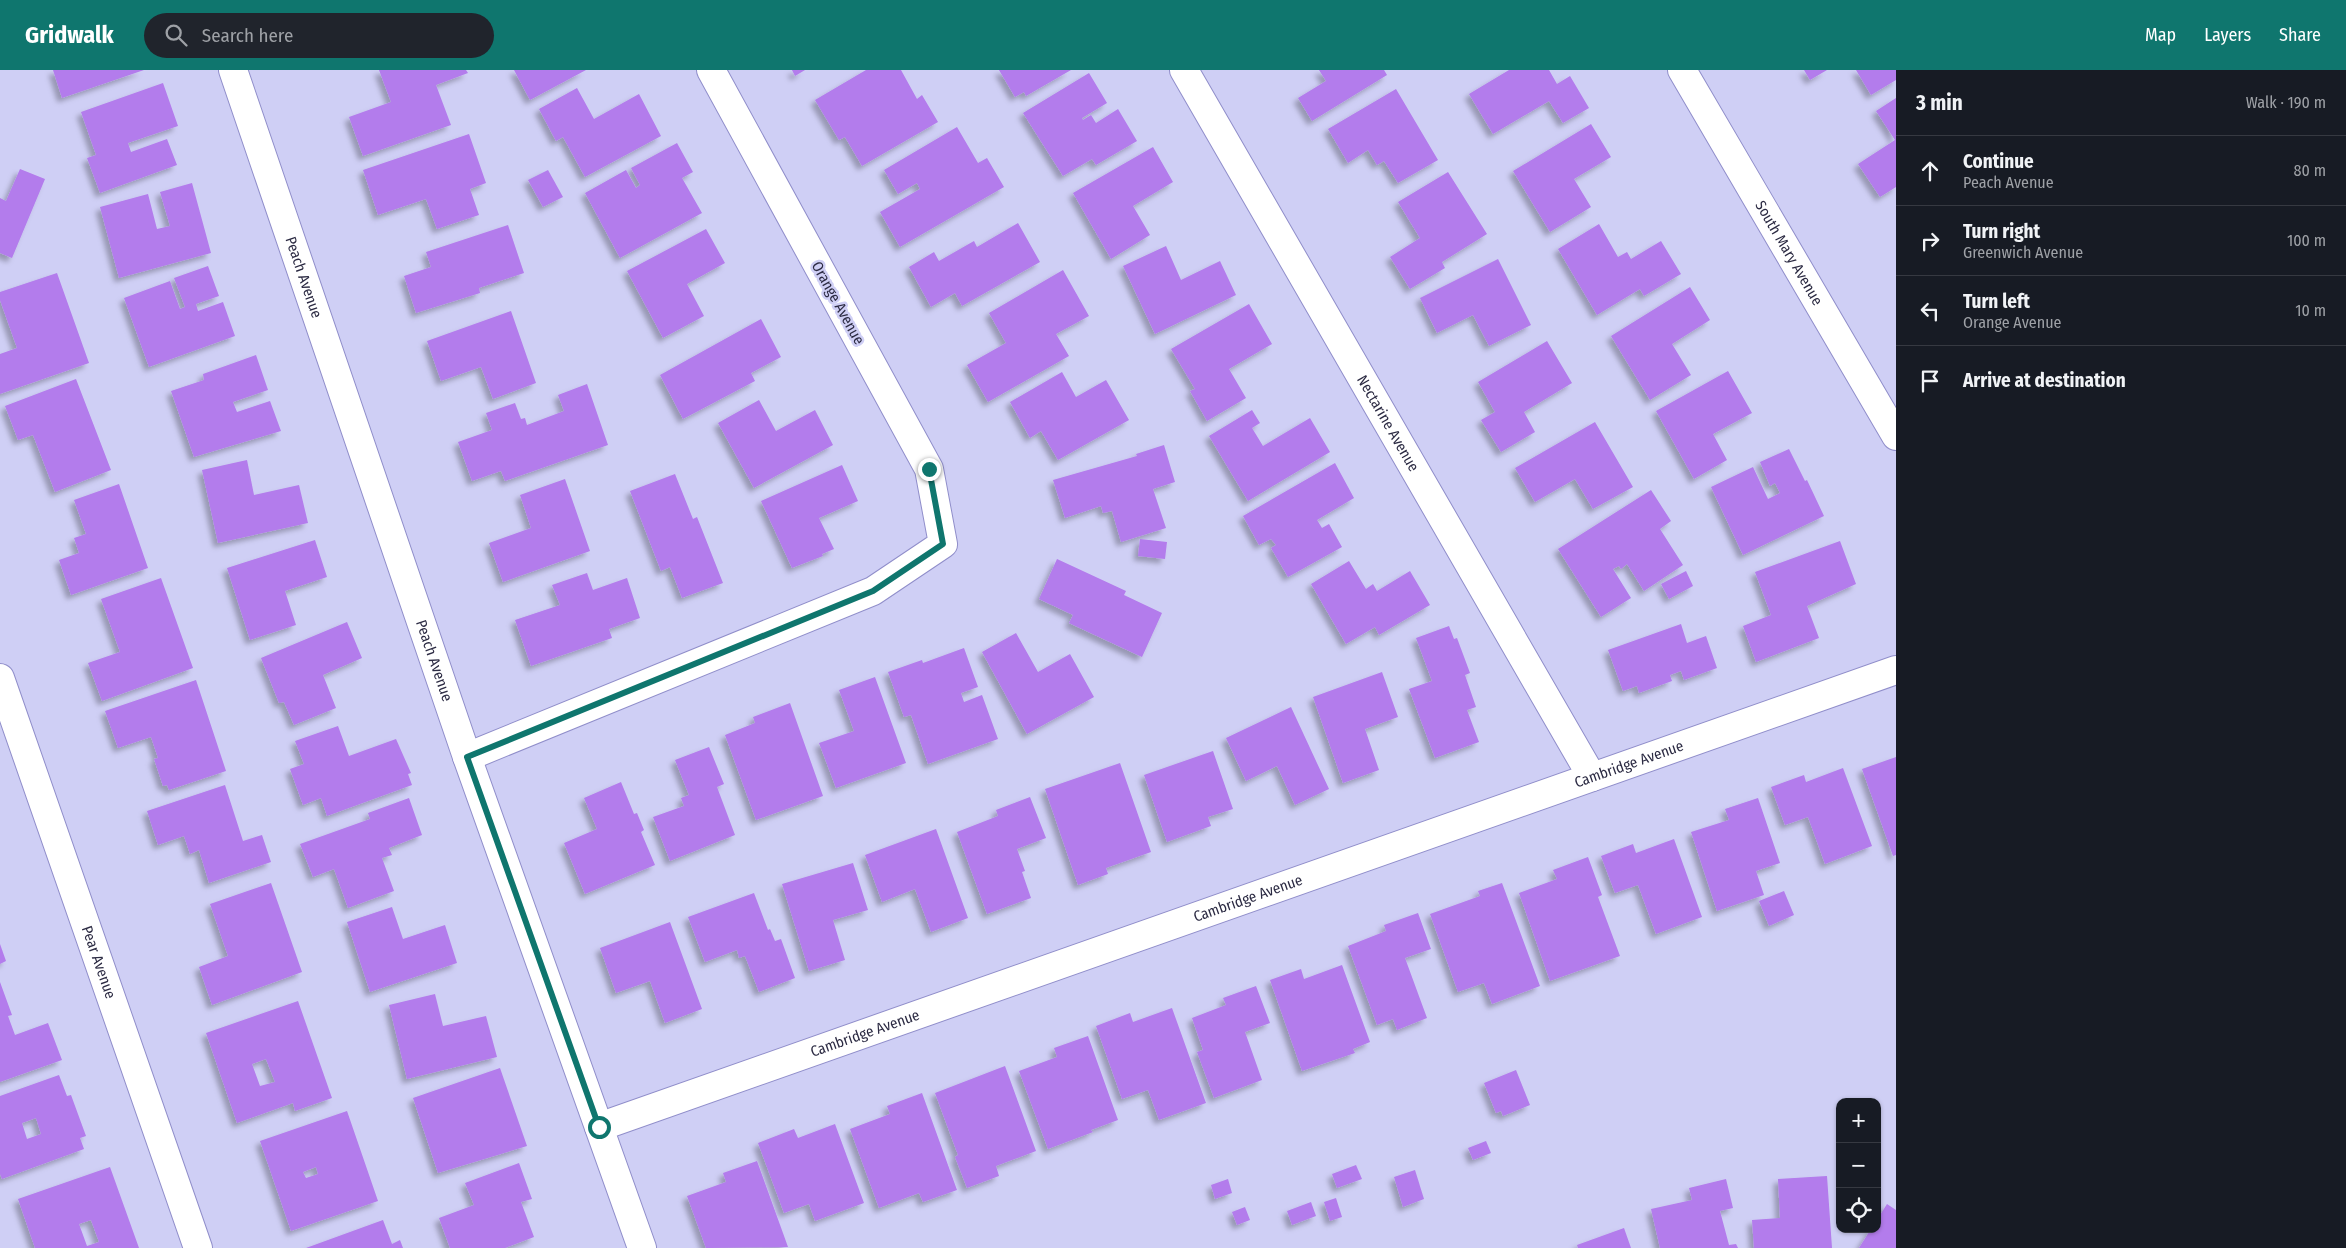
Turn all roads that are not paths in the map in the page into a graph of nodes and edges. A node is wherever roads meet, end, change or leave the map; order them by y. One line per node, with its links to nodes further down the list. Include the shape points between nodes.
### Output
1 (233, 70): 8 (street, Peach Avenue)
2 (710, 70): 8 (street, Orange Avenue, via 929,469 943,544 873,591)
3 (1184, 70): 9 (street, Nectarine Avenue)
4 (1682, 70): 5 (street, South Mary Avenue)
5 (1896, 436)
6 (1896, 670): 9 (street, Cambridge Avenue)
7 (0, 678): 11 (street, Pear Avenue)
8 (467, 757): 10 (street, Peach Avenue)
9 (1592, 777): 10 (street, Cambridge Avenue)
10 (599, 1127): 12 (street, Peach Avenue)
11 (198, 1248)
12 (642, 1248)

